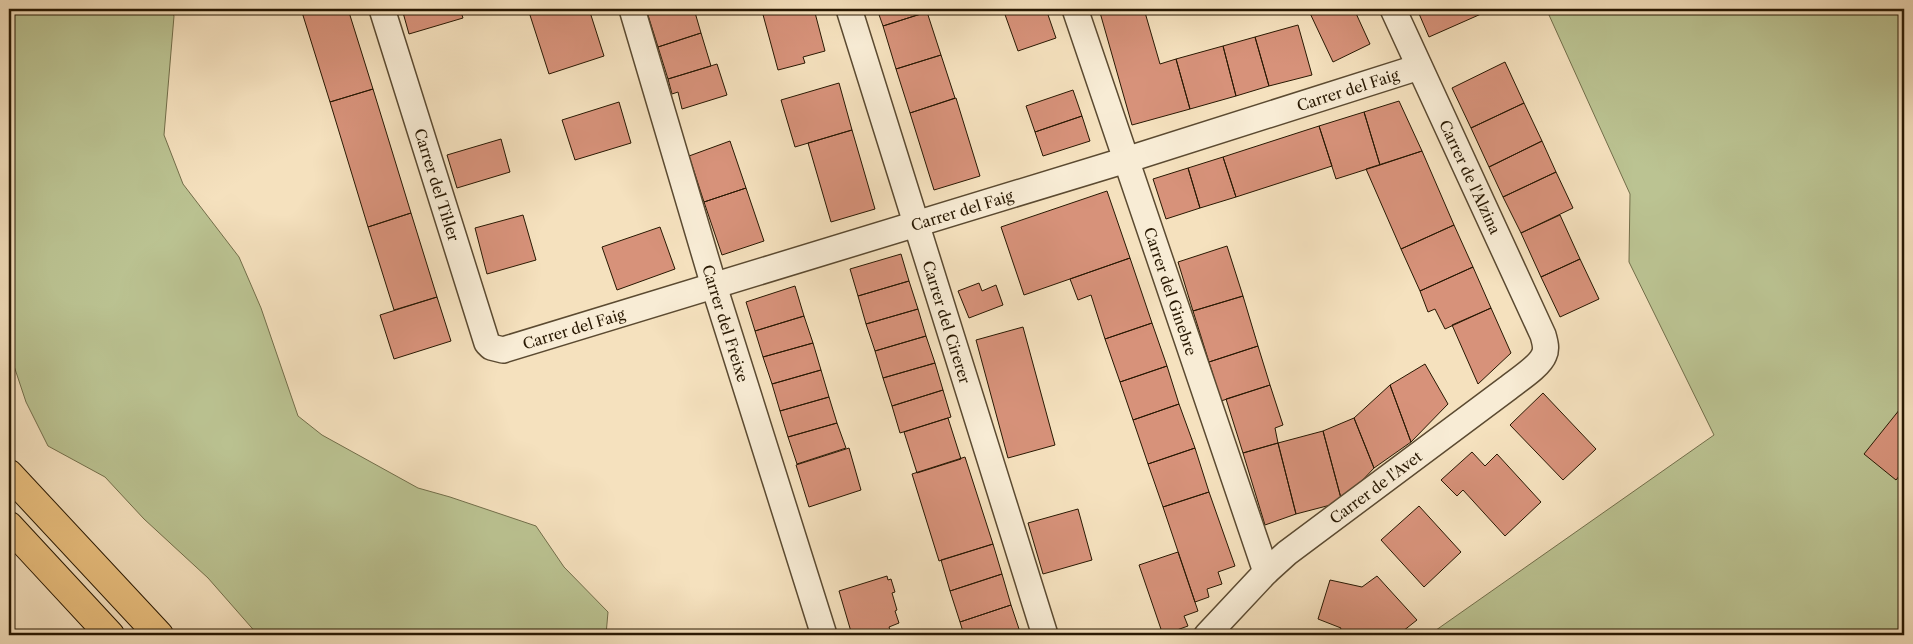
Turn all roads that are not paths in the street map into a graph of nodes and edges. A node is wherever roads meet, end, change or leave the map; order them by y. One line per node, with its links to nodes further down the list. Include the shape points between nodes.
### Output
1 (382, 9): 11 (street, Carrer del Til·ler, via 487,343)
2 (632, 9): 9 (street, Carrer del Freixe)
3 (849, 9): 8 (street, Carrer del Cirerer)
4 (1075, 9): 7 (street, Carrer del Ginebre)
5 (1393, 9): 6 (street, Carrer de l'Alzina)
6 (1419, 67): 7 (street, Carrer del Faig); 10 (street, Carrer de l'Alzina)
7 (1126, 160): 8 (street, Carrer del Faig); 14 (street, Carrer del Ginebre)
8 (916, 223): 9 (street, Carrer del Faig); 18 (street, Carrer del Cirerer)
9 (714, 286): 11 (street, Carrer del Faig); 17 (street, Carrer del Freixe)
10 (1546, 346): 14 (street, Carrer de l'Avet, via 1538,364)
11 (503, 350)
12 (9, 474): 16 (main road)
13 (9, 526): 15 (main road)
14 (1266, 572): 19 (street, Carrer de l'Avet)
15 (110, 635)
16 (159, 635)
17 (824, 635)
18 (1045, 635)
19 (1207, 635)

